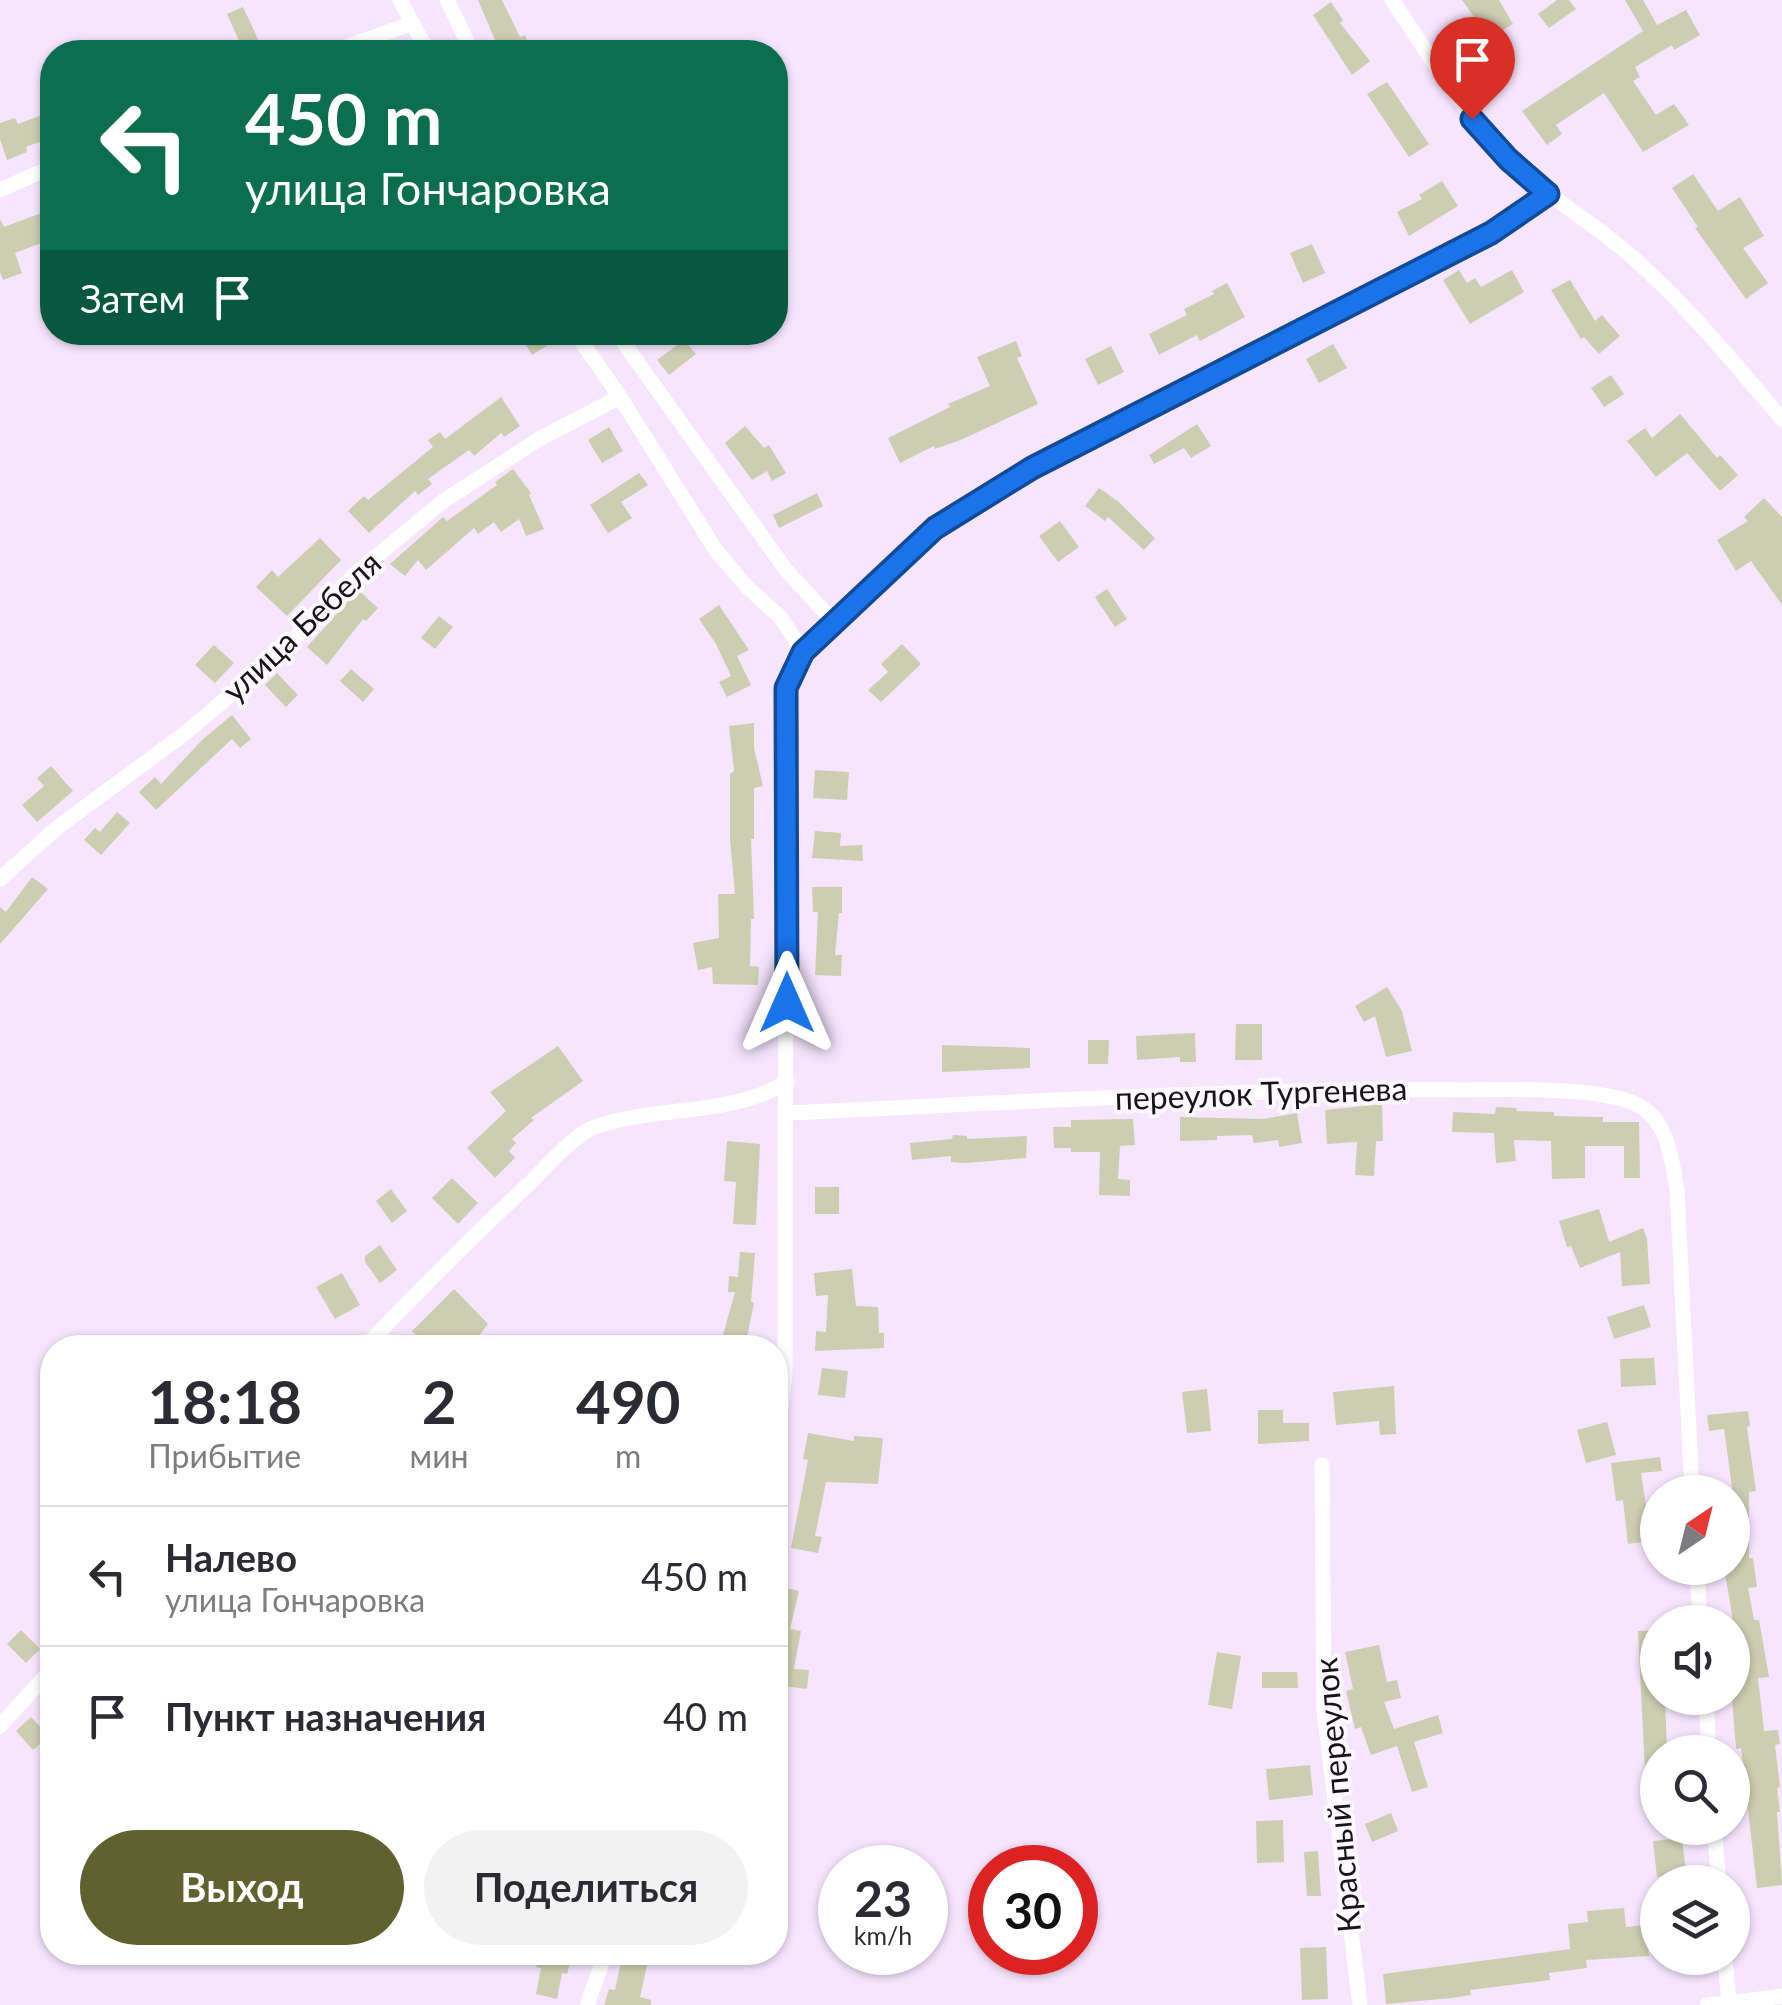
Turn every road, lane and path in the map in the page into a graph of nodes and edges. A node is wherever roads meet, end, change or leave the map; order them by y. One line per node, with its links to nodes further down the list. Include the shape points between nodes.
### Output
1 (400, 0): 4 (street)
2 (447, 0): 7 (street)
3 (1392, 0): 10 (street, via 1472,119)
4 (412, 23): 5 (street); 6 (street)
5 (365, 40)
6 (421, 40)
7 (466, 40)
8 (40, 172): 9 (street)
9 (0, 190)
10 (1548, 194): 14 (street, via 1630,254); 15 (street, via 1491,233 1032,468 935,528)
11 (584, 345): 13 (street)
12 (625, 345): 15 (street, via 786,570)
13 (620, 397): 16 (street, via 715,549); 17 (street, улица Бебеля, via 442,502 355,574 283,650)
14 (1782, 420)
15 (833, 621): 16 (street)
16 (803, 652): 18 (street, via 786,688)
17 (0, 880)
18 (787, 1082): 19 (street); 20 (street, via 737,1102 591,1128)
19 (786, 1113): 21 (street); 23 (street, переулок Тургенева, via 1328,1089 1549,1090 1645,1108 1669,1141 1677,1190)
20 (376, 1335)
21 (786, 1335)
22 (1322, 1465): 31 (street, Красный переулок, via 1324,1710)
23 (1691, 1475)
24 (40, 1681): 25 (street)
25 (0, 1726)
26 (601, 1965): 30 (street)
27 (1727, 1975): 29 (street)
28 (1782, 1996): 29 (street)
29 (1729, 2003): 32 (street)
30 (587, 2005)
31 (1360, 2005)
32 (1706, 2005)

